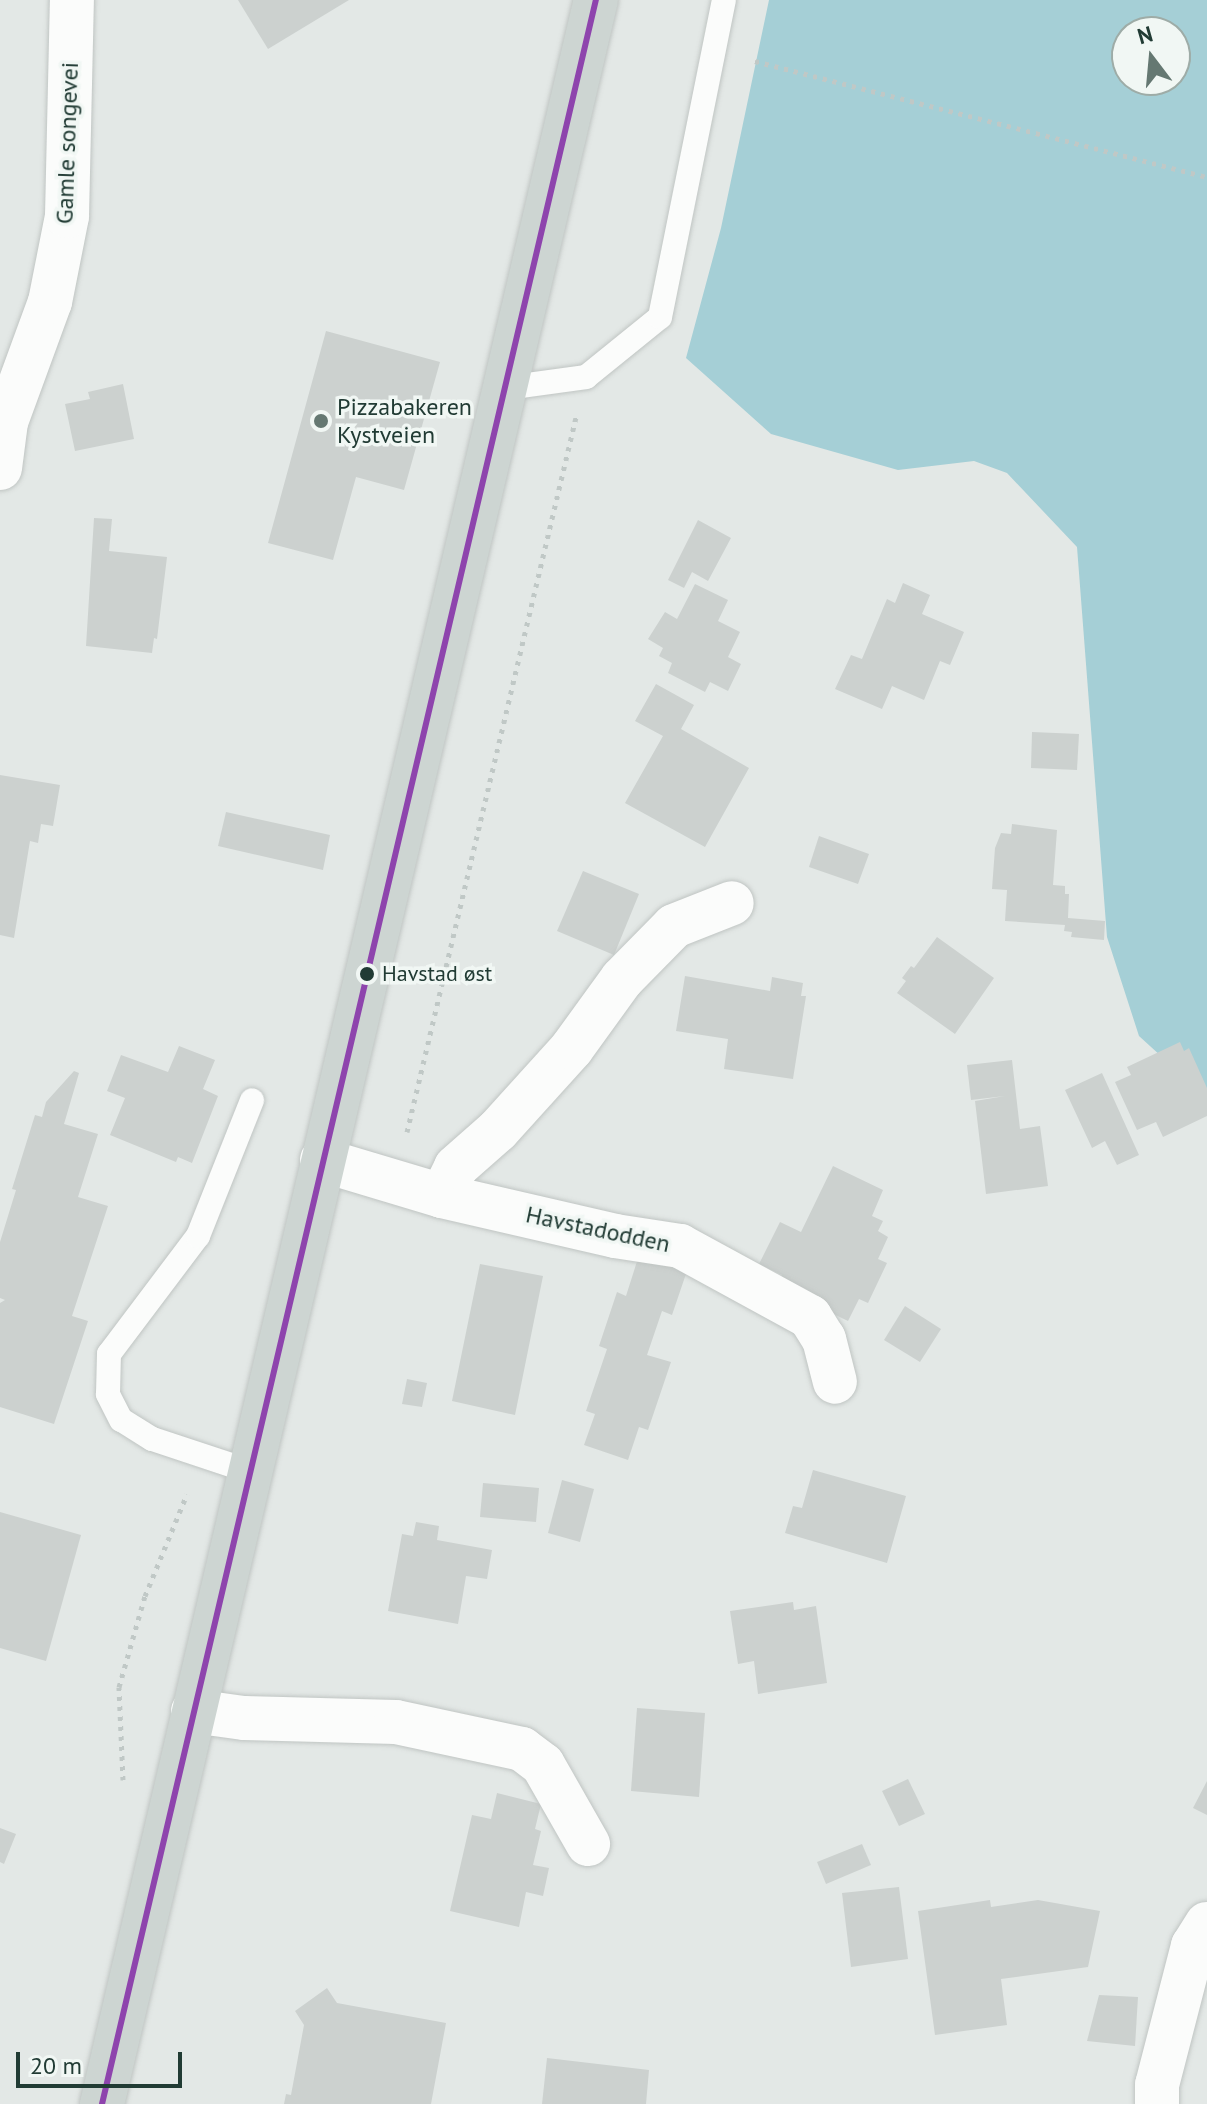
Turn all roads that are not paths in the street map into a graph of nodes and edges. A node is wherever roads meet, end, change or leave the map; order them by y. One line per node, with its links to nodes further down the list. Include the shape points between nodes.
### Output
1 (72, 0): 5 (street, Gamle songevei, via 67,216 50,302 6,422)
2 (596, 0): 4 (main road)
3 (724, 0): 4 (lane, via 660,317 586,377)
4 (506, 388): 8 (main road)
5 (0, 468)
6 (732, 903): 9 (street, via 674,926 622,979 572,1048 509,1119 456,1167)
7 (252, 1100): 11 (lane, via 198,1236 109,1354 108,1394 121,1420 152,1439)
8 (322, 1160): 9 (street, Havstadodden); 11 (main road)
9 (442, 1196): 10 (street, Havstadodden, via 680,1246 810,1317 824,1339)
10 (835, 1382)
11 (249, 1471): 12 (main road)
12 (193, 1711): 13 (street, via 244,1718 396,1722 522,1749 543,1765); 15 (main road)
13 (588, 1844)
14 (1207, 1924): 16 (street, via 1193,1946 1157,2085)
15 (102, 2104)
16 (1157, 2104)

